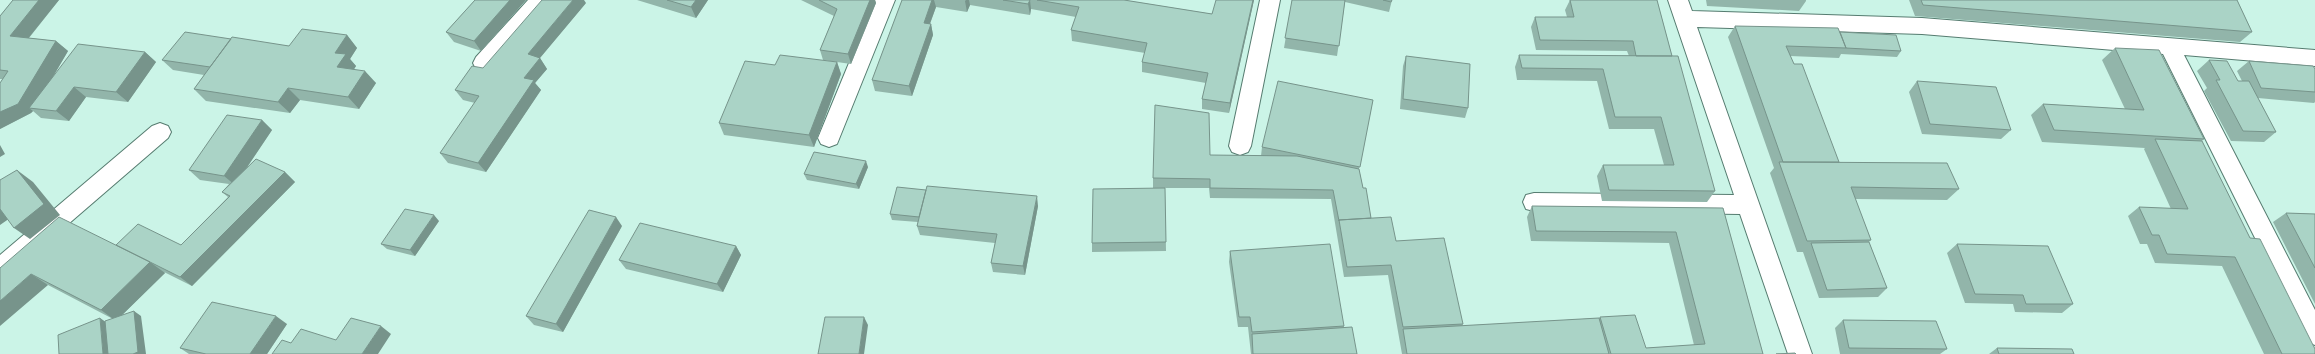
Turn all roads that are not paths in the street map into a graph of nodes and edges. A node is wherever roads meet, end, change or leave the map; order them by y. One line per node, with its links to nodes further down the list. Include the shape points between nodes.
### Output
1 (540, 0): 7 (street)
2 (885, 0): 9 (street)
3 (1270, 0): 10 (street)
4 (1681, 10): 5 (street); 12 (street)
5 (2169, 46): 6 (street); 14 (street)
6 (2315, 58)
7 (483, 63)
8 (160, 132): 13 (street)
9 (829, 138)
10 (1240, 146)
11 (1534, 202): 12 (street)
12 (1749, 205): 15 (street)
13 (0, 269)
14 (2315, 334)
15 (1800, 354)

